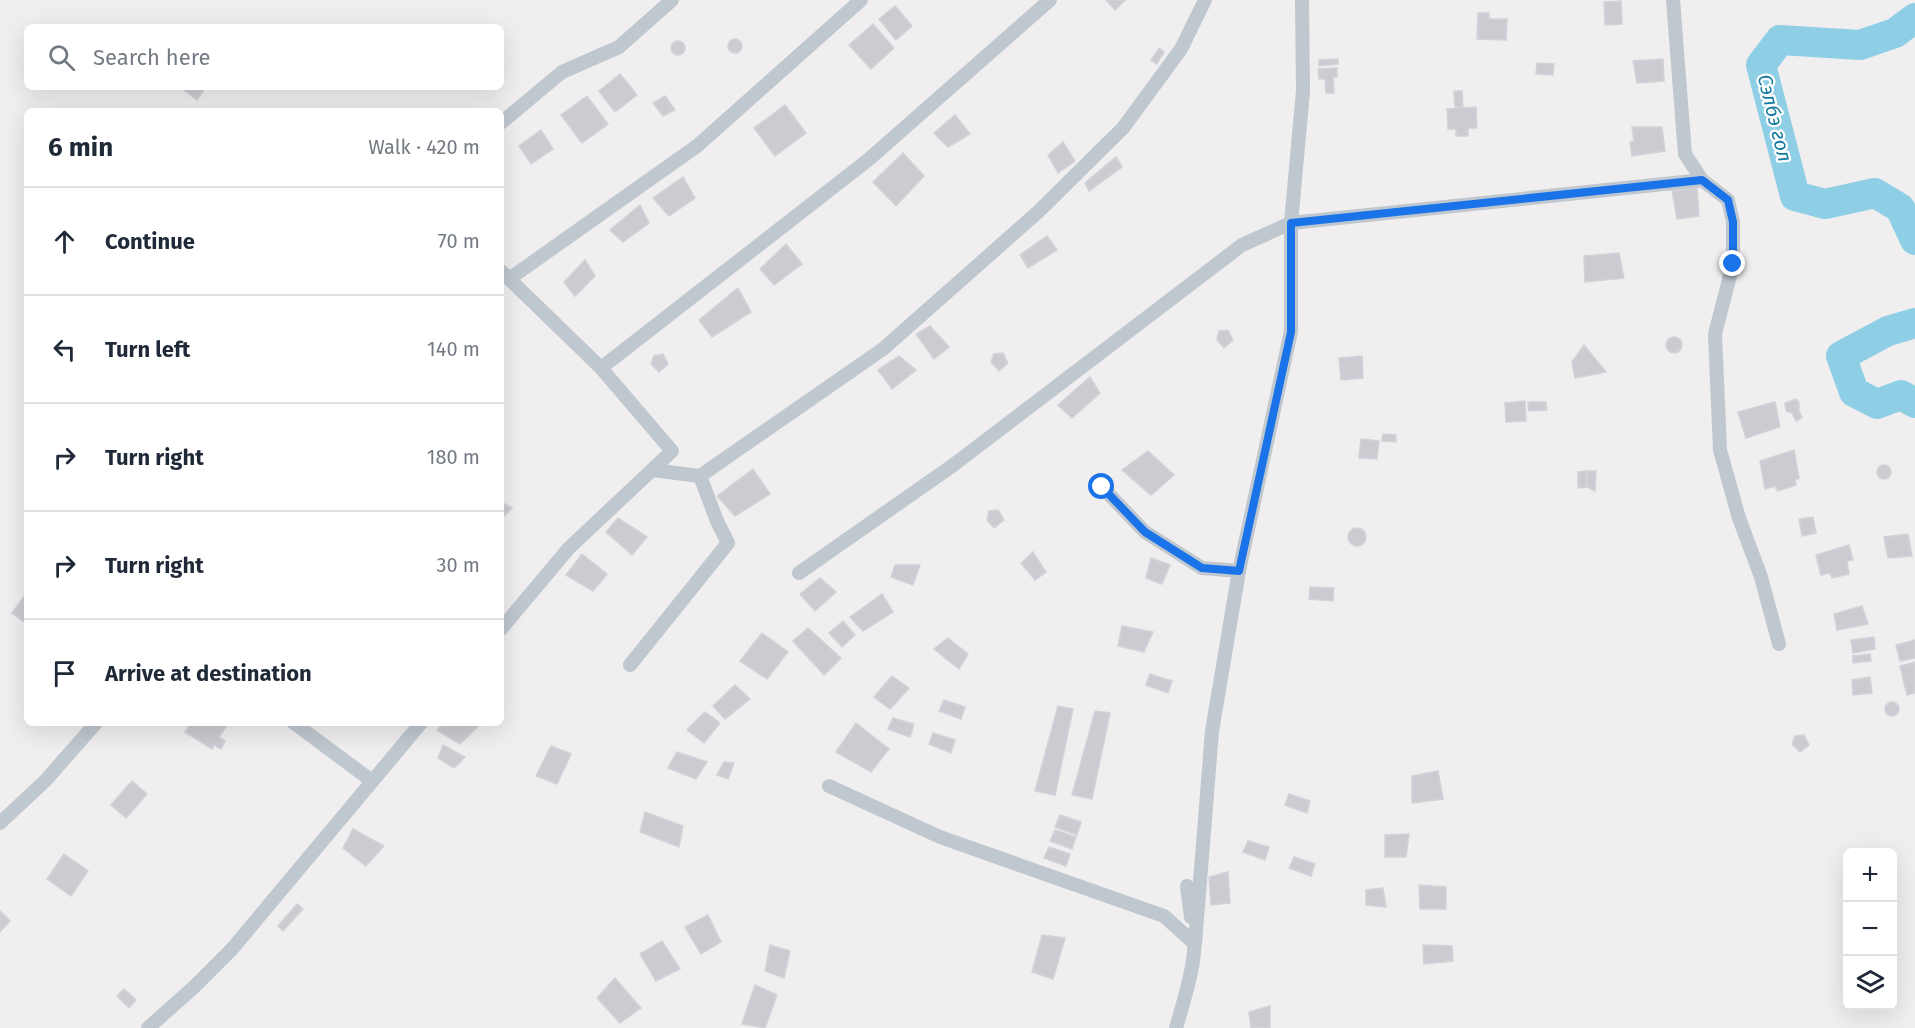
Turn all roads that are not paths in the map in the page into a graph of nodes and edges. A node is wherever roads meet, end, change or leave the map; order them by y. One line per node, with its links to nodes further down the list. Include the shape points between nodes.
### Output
1 (672, 0): 7 (street, via 619,47 562,72)
2 (861, 0): 10 (street, via 697,146)
3 (1050, 0): 11 (street, via 868,160)
4 (1205, 0): 13 (street, via 1181,50 1124,128 1038,212 883,349)
5 (1302, 0): 9 (street, via 1303,91)
6 (1673, 0): 8 (street, via 1685,154)
7 (504, 120)
8 (1702, 180): 9 (street); 18 (street, via 1728,200 1733,222 1733,264 1715,334 1720,450)
9 (1291, 223): 15 (street, via 1291,332); 16 (street, via 1242,245 951,466)
10 (505, 275): 11 (street)
11 (602, 368): 12 (street, via 672,451)
12 (652, 470): 13 (street); 17 (street, via 569,549)
13 (700, 476): 19 (street, via 728,543)
14 (1102, 487): 15 (street, via 1145,532 1202,568)
15 (1239, 571): 27 (street, via 1212,731)
16 (799, 573)
17 (504, 625)
18 (1779, 644)
19 (630, 665)
20 (93, 726): 25 (street, via 45,782)
21 (298, 726): 23 (street)
22 (418, 726): 23 (street)
23 (372, 781): 28 (street, via 232,949)
24 (829, 786): 27 (street, via 940,837 1164,916)
25 (0, 824)
26 (1187, 886): 27 (street)
27 (1195, 944): 29 (street)
28 (148, 1028)
29 (1176, 1028)

